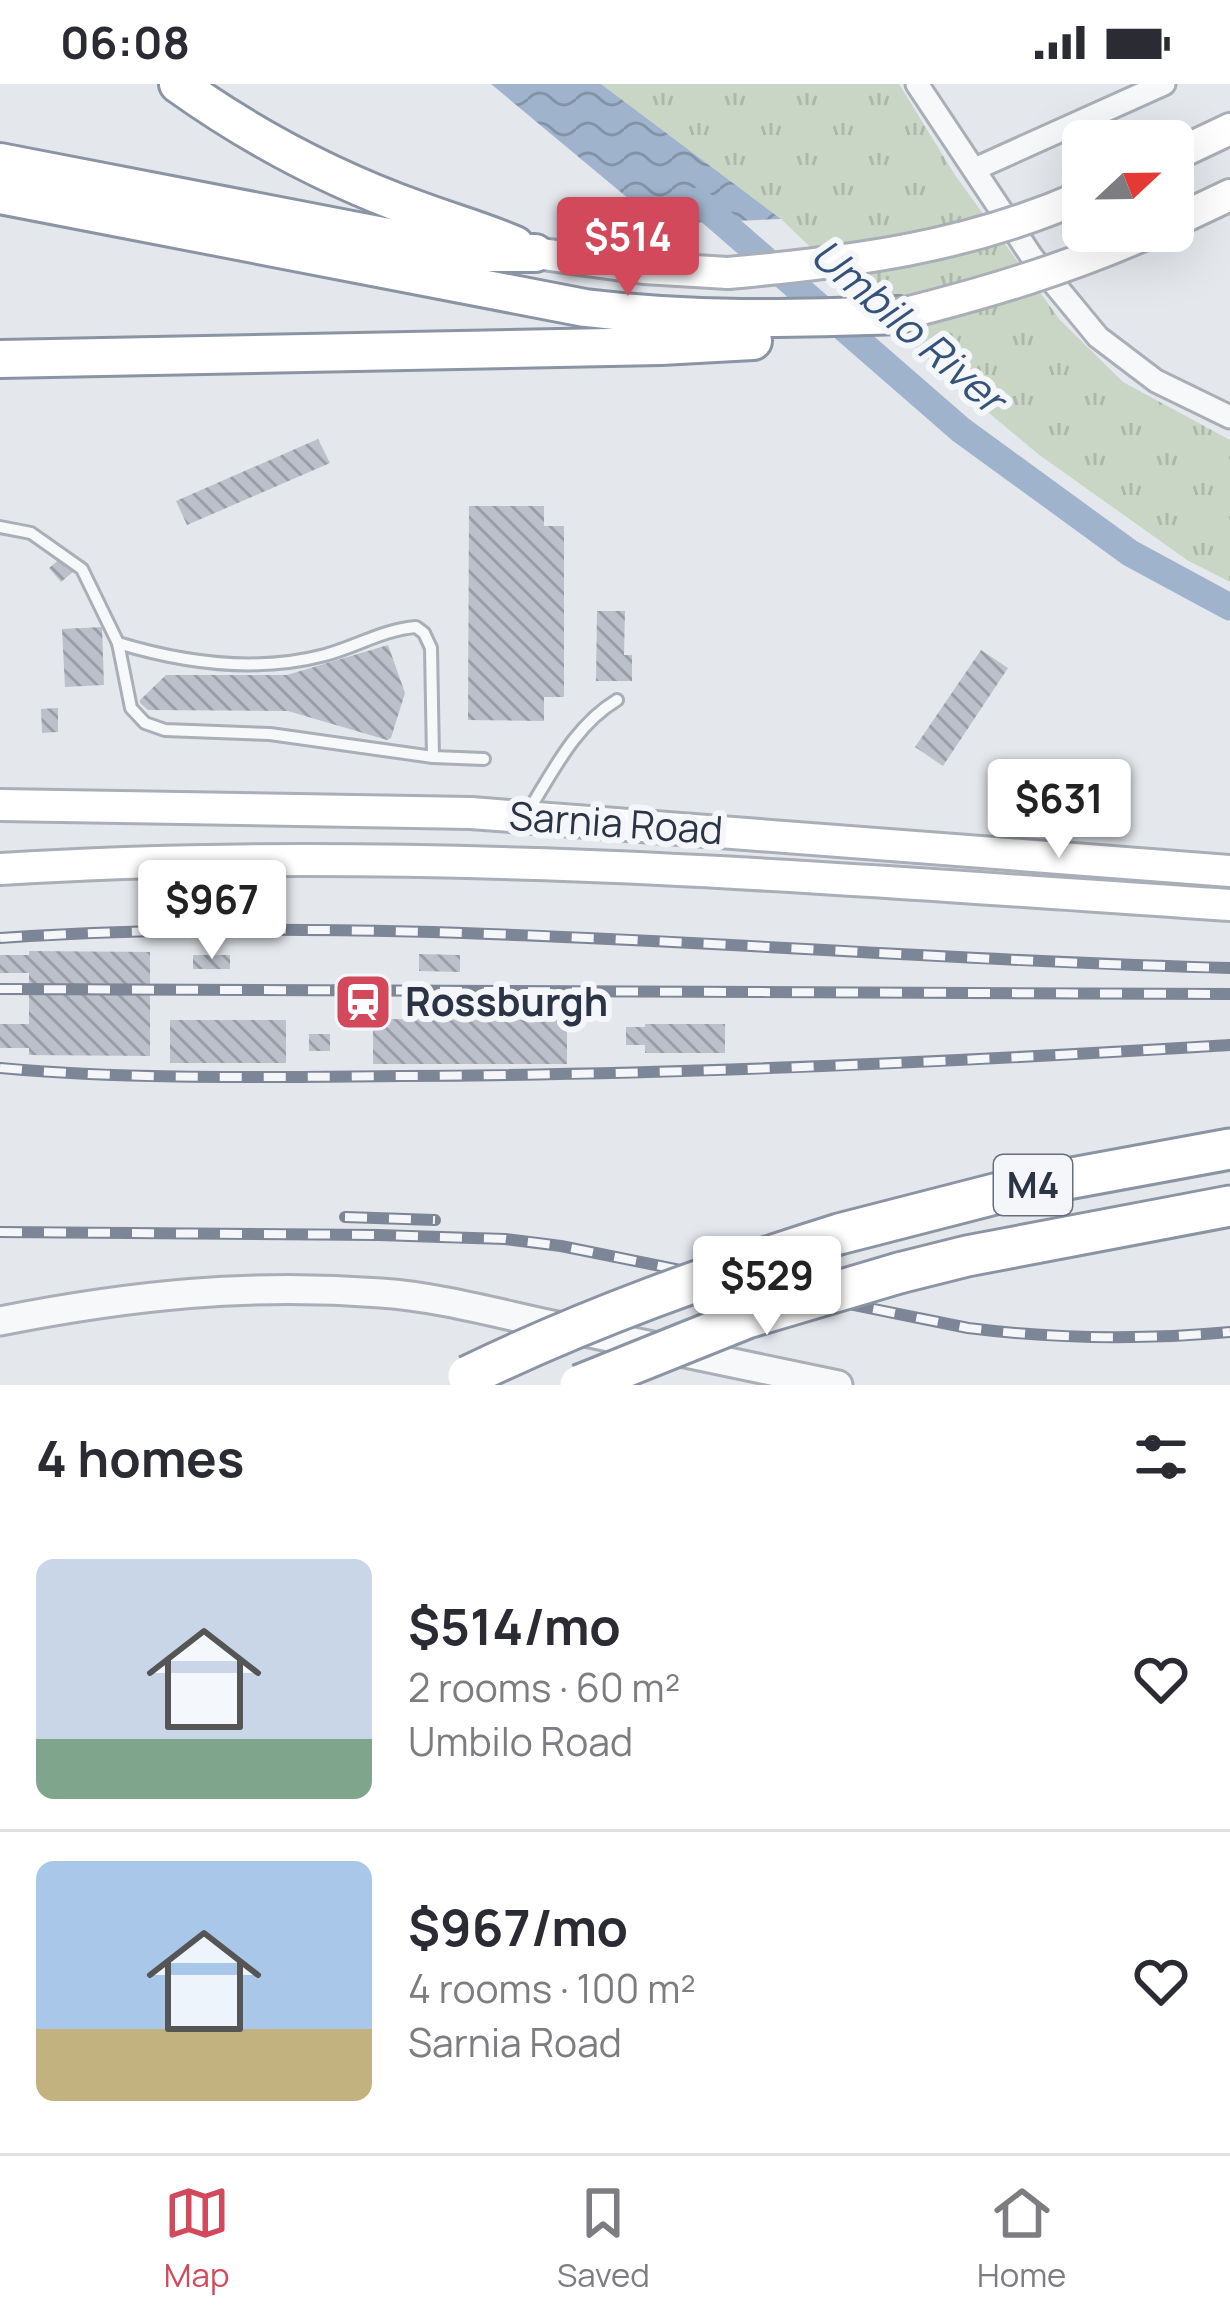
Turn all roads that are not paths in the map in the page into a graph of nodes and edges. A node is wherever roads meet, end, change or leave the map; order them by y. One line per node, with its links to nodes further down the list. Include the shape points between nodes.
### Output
1 (178, 84): 11 (highway, via 325,171)
2 (917, 84): 7 (street)
3 (1164, 84): 7 (street)
4 (1230, 129): 5 (main road)
5 (1194, 146)
6 (0, 162): 11 (highway, via 413,243)
7 (975, 169): 15 (street, via 1098,338 1156,381)
8 (0, 196): 13 (highway, via 585,308)
9 (1062, 205): 11 (main road, bridge, via 878,257 728,274)
10 (1106, 252): 12 (main road, bridge)
11 (535, 253)
12 (898, 315): 13 (highway)
13 (772, 330): 14 (highway, via 661,346)
14 (0, 359)
15 (1230, 417)
16 (0, 527): 17 (lane, via 31,533 82,569)
17 (118, 643): 19 (lane, via 131,708 155,728 304,737); 19 (lane, via 183,660 286,662 416,627 431,648)
18 (617, 700): 22 (lane, via 574,738)
19 (434, 758): 20 (lane)
20 (484, 759)
21 (0, 805): 22 (main road, Sarnia Road)
22 (525, 817): 24 (main road, Sarnia Road)
23 (0, 868): 25 (main road, Sarnia Road, via 189,860 592,865)
24 (1230, 871)
25 (1230, 905)
26 (1230, 1149): 29 (highway, M4, bridge, via 1018,1188 839,1234 634,1302)
27 (1230, 1206): 30 (highway, M4, bridge, via 899,1273 747,1318)
28 (0, 1321): 31 (street, via 167,1294 386,1294)
29 (458, 1380)
30 (580, 1385)
31 (838, 1385)

